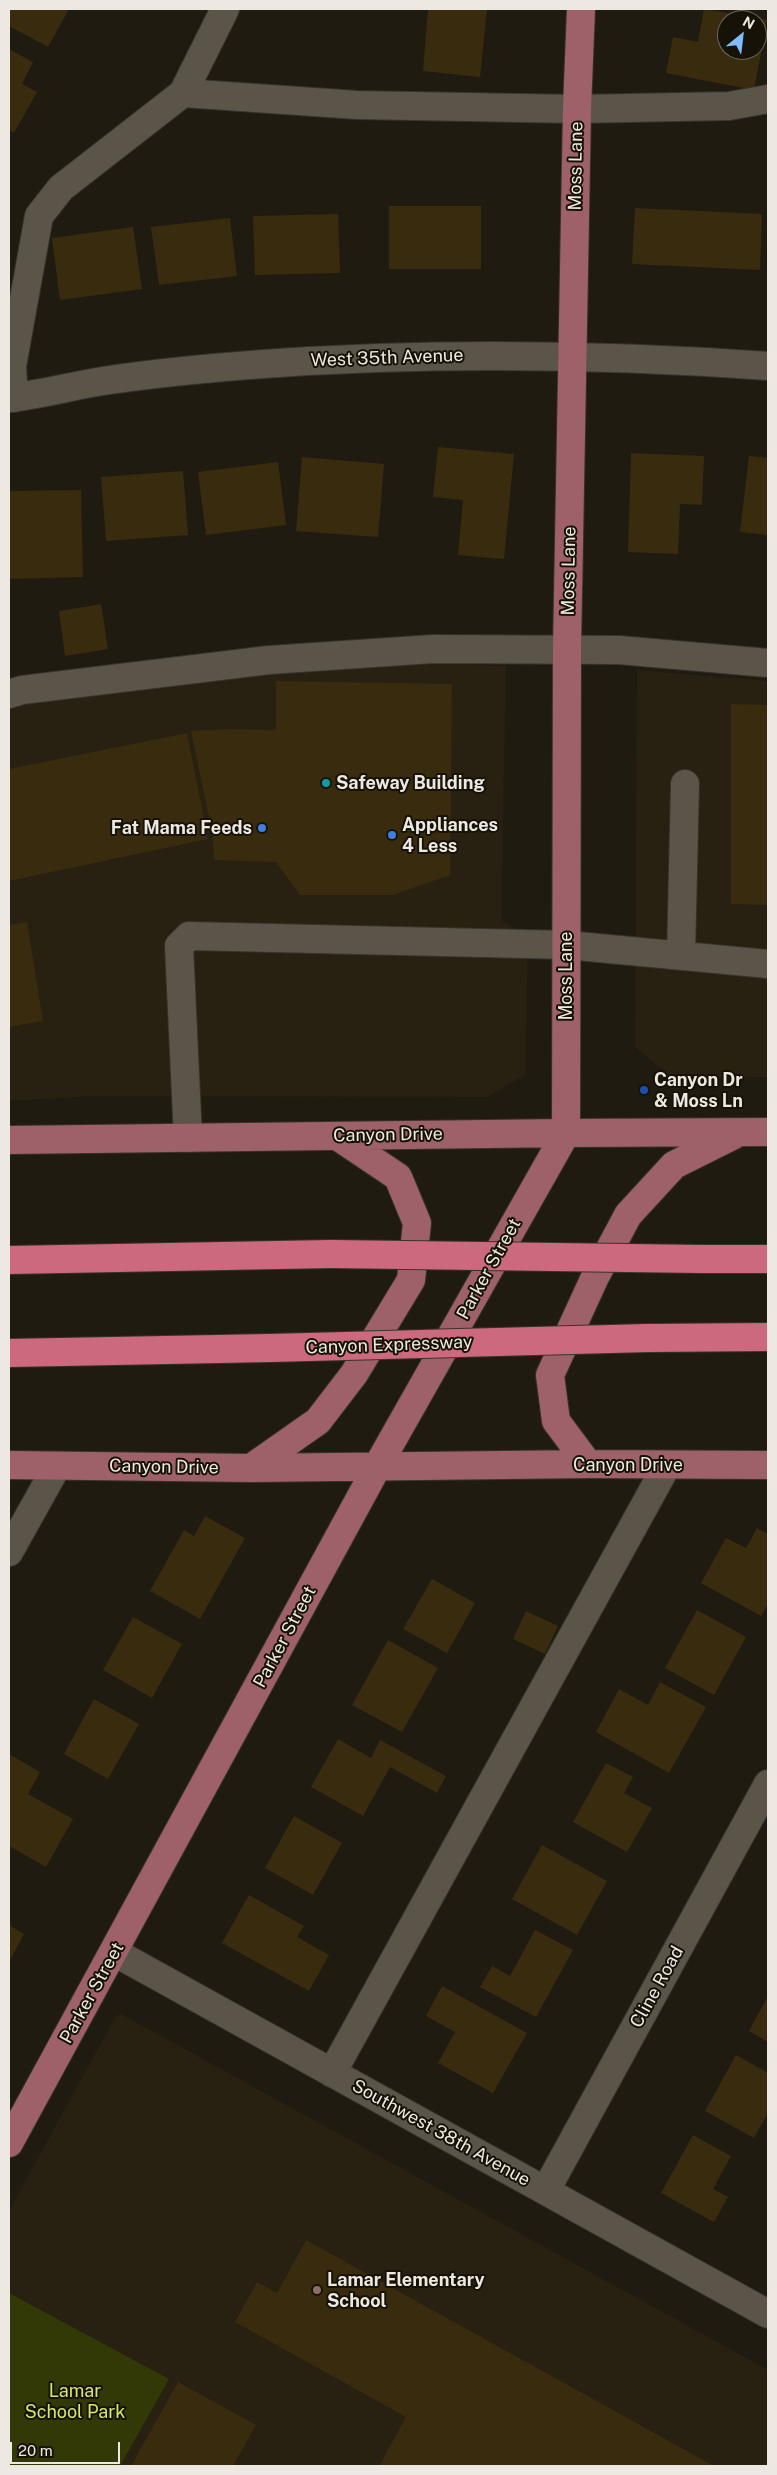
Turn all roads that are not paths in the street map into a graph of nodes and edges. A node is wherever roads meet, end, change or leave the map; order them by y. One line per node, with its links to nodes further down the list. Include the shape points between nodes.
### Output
1 (225, 9): 3 (street)
2 (581, 9): 5 (main road, Moss Lane)
3 (183, 93): 5 (street, via 357,105); 8 (street, via 60,188 39,216 12,366)
4 (768, 99): 5 (street, via 729,106)
5 (577, 109): 6 (main road, Moss Lane)
6 (574, 357): 7 (street, West 35th Avenue); 8 (street, West 35th Avenue, via 476,354 262,364 103,381); 9 (main road, Moss Lane)
7 (768, 366)
8 (12, 398)
9 (567, 648): 10 (street); 11 (street, via 433,649 269,660); 13 (main road, Moss Lane)
10 (768, 662)
11 (9, 694)
12 (685, 784): 14 (street)
13 (567, 945): 14 (street); 16 (main road, Moss Lane); 20 (street, via 188,936 179,946)
14 (680, 955): 15 (street)
15 (768, 964)
16 (566, 1132): 17 (main road, Canyon Drive); 19 (main road, Canyon Drive); 31 (main road, Parker Street)
17 (740, 1132): 18 (main road, Canyon Drive); 26 (main road, via 674,1165 628,1215 595,1277 550,1376 556,1421)
18 (768, 1132)
19 (337, 1136): 20 (main road, Canyon Drive); 32 (main road, via 398,1177 417,1223 411,1280 354,1374 318,1421)
20 (188, 1138): 21 (main road, Canyon Drive)
21 (9, 1140)
22 (768, 1258): 23 (highway, bridge, via 331,1254)
23 (9, 1260)
24 (768, 1336): 25 (highway, Canyon Expressway, bridge)
25 (9, 1354)
26 (588, 1464): 28 (main road, Canyon Drive); 31 (main road, Canyon Drive)
27 (9, 1465): 30 (main road, Canyon Drive)
28 (666, 1465): 29 (main road, Canyon Drive); 36 (street)
29 (768, 1465)
30 (56, 1466): 32 (main road, Canyon Drive); 33 (street)
31 (377, 1467): 32 (main road, Canyon Drive); 35 (main road, Parker Street)
32 (251, 1468)
33 (9, 1552)
34 (768, 1784): 38 (street, Cline Road)
35 (114, 1952): 36 (street, Southwest 38th Avenue); 37 (main road, Parker Street)
36 (332, 2073): 38 (street, Southwest 38th Avenue)
37 (9, 2143)
38 (546, 2190): 39 (street, Southwest 38th Avenue)
39 (768, 2314)

